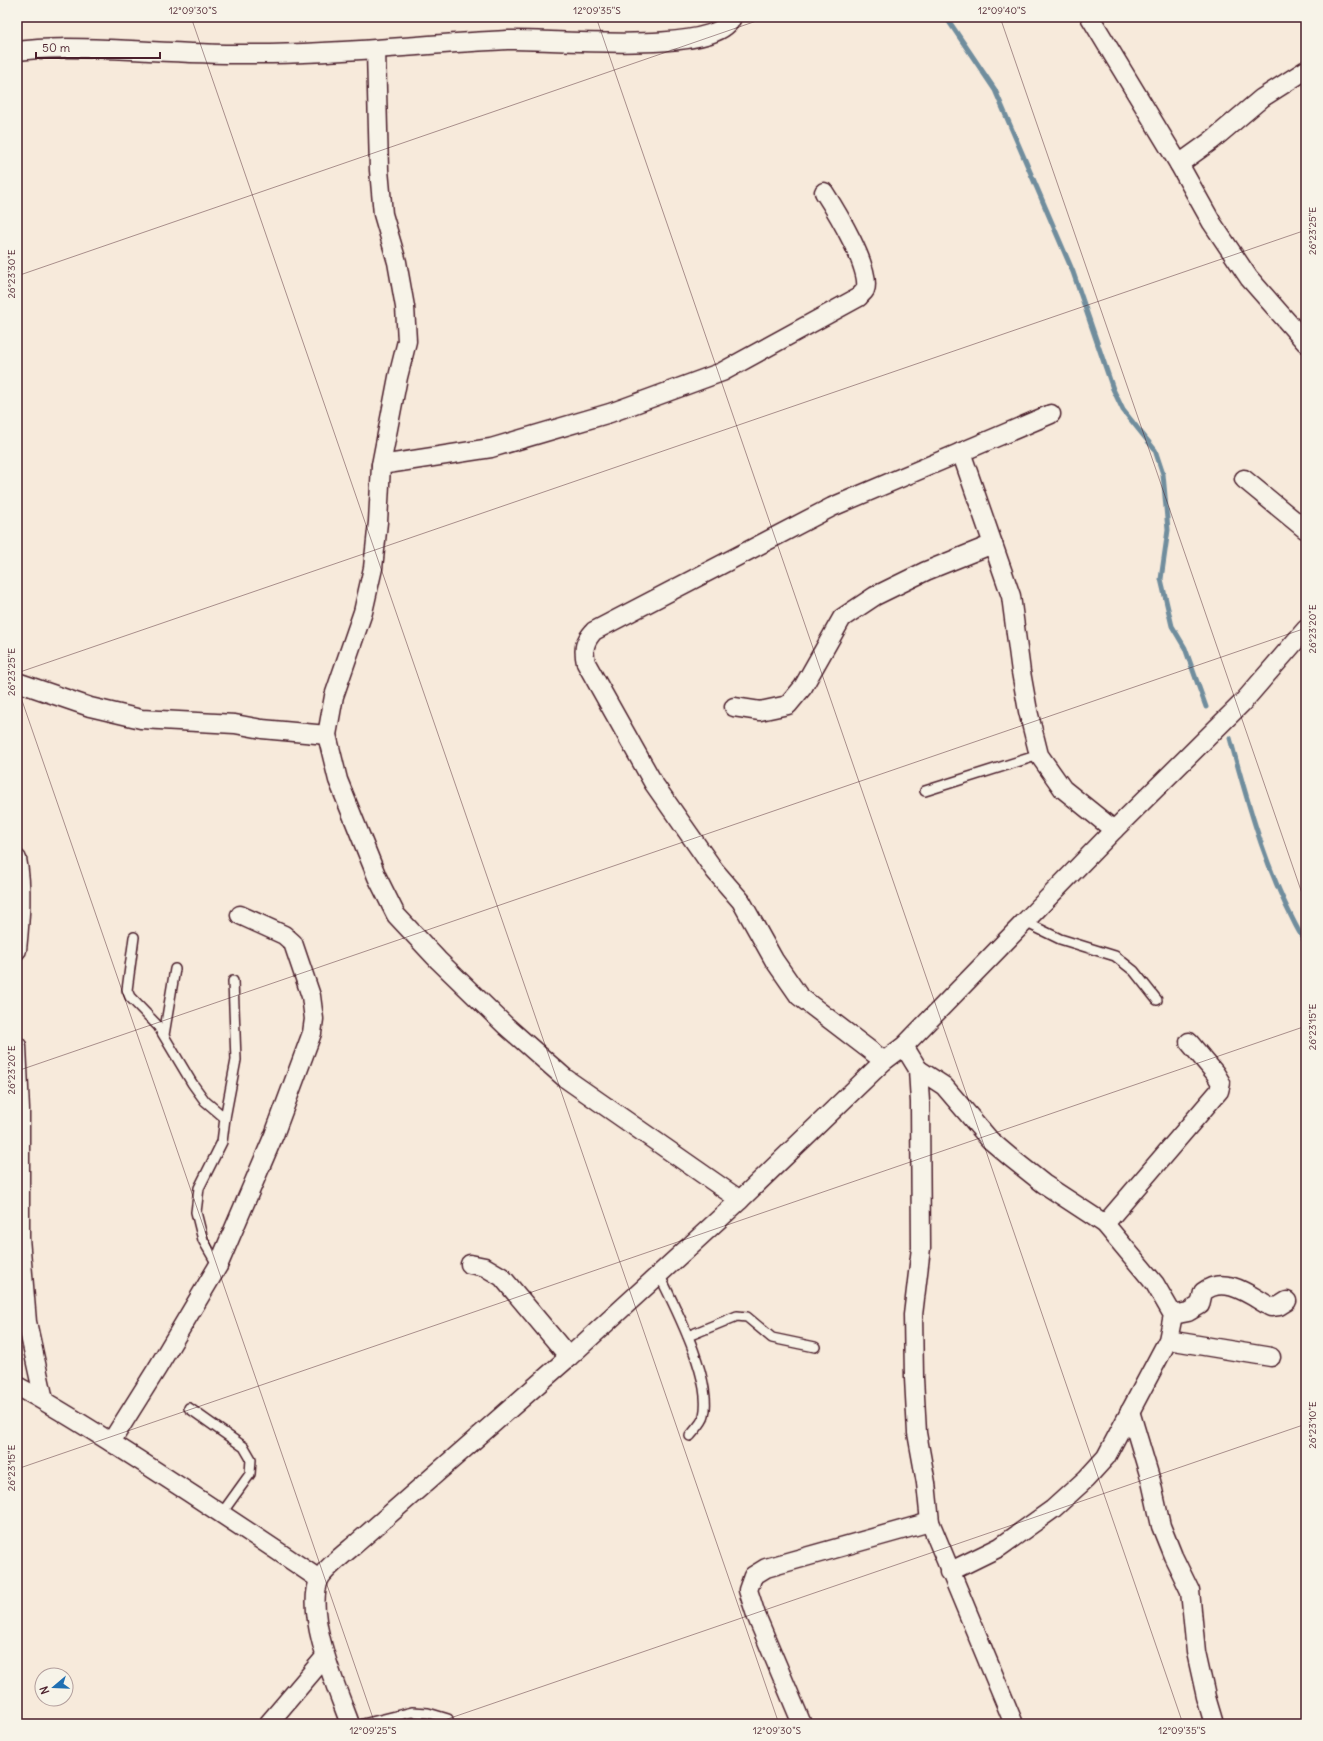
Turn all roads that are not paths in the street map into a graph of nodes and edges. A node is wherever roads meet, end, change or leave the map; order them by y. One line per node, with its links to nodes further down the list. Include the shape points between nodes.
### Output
1 (732, 17): 3 (street, via 731,22 705,36 672,41 638,43 508,40)
2 (1090, 17): 6 (street)
3 (376, 50): 4 (street, via 256,54 69,48); 11 (street, via 382,206 397,262 405,307 407,341)
4 (17, 51)
5 (1306, 70): 6 (street, via 1262,98)
6 (1179, 164): 8 (street, via 1212,223 1249,278)
7 (824, 192): 11 (street, via 843,221 865,277 865,290 859,297 722,372 617,411 491,448)
8 (1306, 343)
9 (1051, 414): 10 (street)
10 (961, 452): 14 (street); 34 (street, via 832,507 594,631 586,639 584,649 586,663 603,697 654,784 715,871 741,901 786,979 799,996)
11 (381, 465): 18 (street, via 373,568 363,612 334,696)
12 (1244, 479): 13 (street)
13 (1306, 530)
14 (993, 544): 17 (street, via 913,577 875,596 842,618 803,687 788,705 760,710); 19 (street, via 1011,596 1022,680)
15 (1306, 629): 21 (street, via 1243,702)
16 (17, 682): 18 (street, via 90,707 141,719 235,724)
17 (734, 707)
18 (327, 735): 37 (street, via 338,780 377,877 396,915 506,1026 565,1078)
19 (1039, 755): 20 (lane); 21 (street, via 1062,789)
20 (925, 791)
21 (1114, 830): 24 (street)
22 (17, 859): 26 (street, via 20,870)
23 (240, 915): 40 (street, via 284,935 293,943 311,996 314,1019 312,1033 274,1135)
24 (1025, 922): 29 (lane, via 1060,939 1115,956 1134,971); 33 (street)
25 (134, 937): 30 (lane, via 127,990 130,997)
26 (17, 950)
27 (175, 968): 30 (lane)
28 (233, 981): 36 (lane, via 236,1060)
29 (1157, 1000)
30 (164, 1035): 36 (lane, via 192,1083 205,1100)
31 (1188, 1042): 38 (street, via 1215,1073 1221,1083 1219,1091)
32 (17, 1046): 50 (street, via 21,1253 27,1322)
33 (904, 1046): 34 (street); 35 (street)
34 (884, 1061): 37 (street)
35 (918, 1069): 38 (street, via 944,1086 990,1140 1010,1158); 56 (street, via 921,1126 921,1248 913,1315 914,1378 917,1433)
36 (225, 1118): 40 (lane, via 222,1142 199,1188 196,1212 203,1240)
37 (740, 1200): 41 (street)
38 (1105, 1224): 43 (street, via 1155,1284)
39 (470, 1264): 47 (street, via 485,1267 502,1277)
40 (218, 1266): 54 (street)
41 (659, 1274): 44 (lane); 47 (street)
42 (1287, 1301): 43 (street, via 1271,1307 1230,1285 1218,1284 1203,1292 1200,1305 1188,1312)
43 (1173, 1315): 45 (street)
44 (688, 1336): 46 (lane, via 737,1316 747,1317 772,1338); 53 (lane, via 707,1400 704,1417)
45 (1168, 1340): 48 (street); 52 (street)
46 (815, 1347)
47 (569, 1357): 58 (street, via 332,1564)
48 (1271, 1357)
49 (17, 1386): 50 (street)
50 (44, 1400): 54 (street)
51 (189, 1408): 55 (lane, via 244,1447 251,1459 250,1474)
52 (1130, 1412): 57 (street, via 1106,1457 1053,1509 1000,1547); 66 (street, via 1161,1526 1190,1591 1196,1652)
53 (690, 1436)
54 (111, 1442): 55 (street)
55 (222, 1513): 58 (street)
56 (930, 1522): 57 (street); 64 (street, via 766,1568 753,1576 748,1590 756,1616)
57 (949, 1572): 65 (street)
58 (319, 1579): 59 (street, via 316,1611)
59 (325, 1657): 61 (street); 62 (street)
60 (448, 1720): 63 (lane, via 428,1713 412,1712)
61 (268, 1724)
62 (350, 1724)
63 (363, 1724)
64 (802, 1724)
65 (1014, 1724)
66 (1214, 1724)

